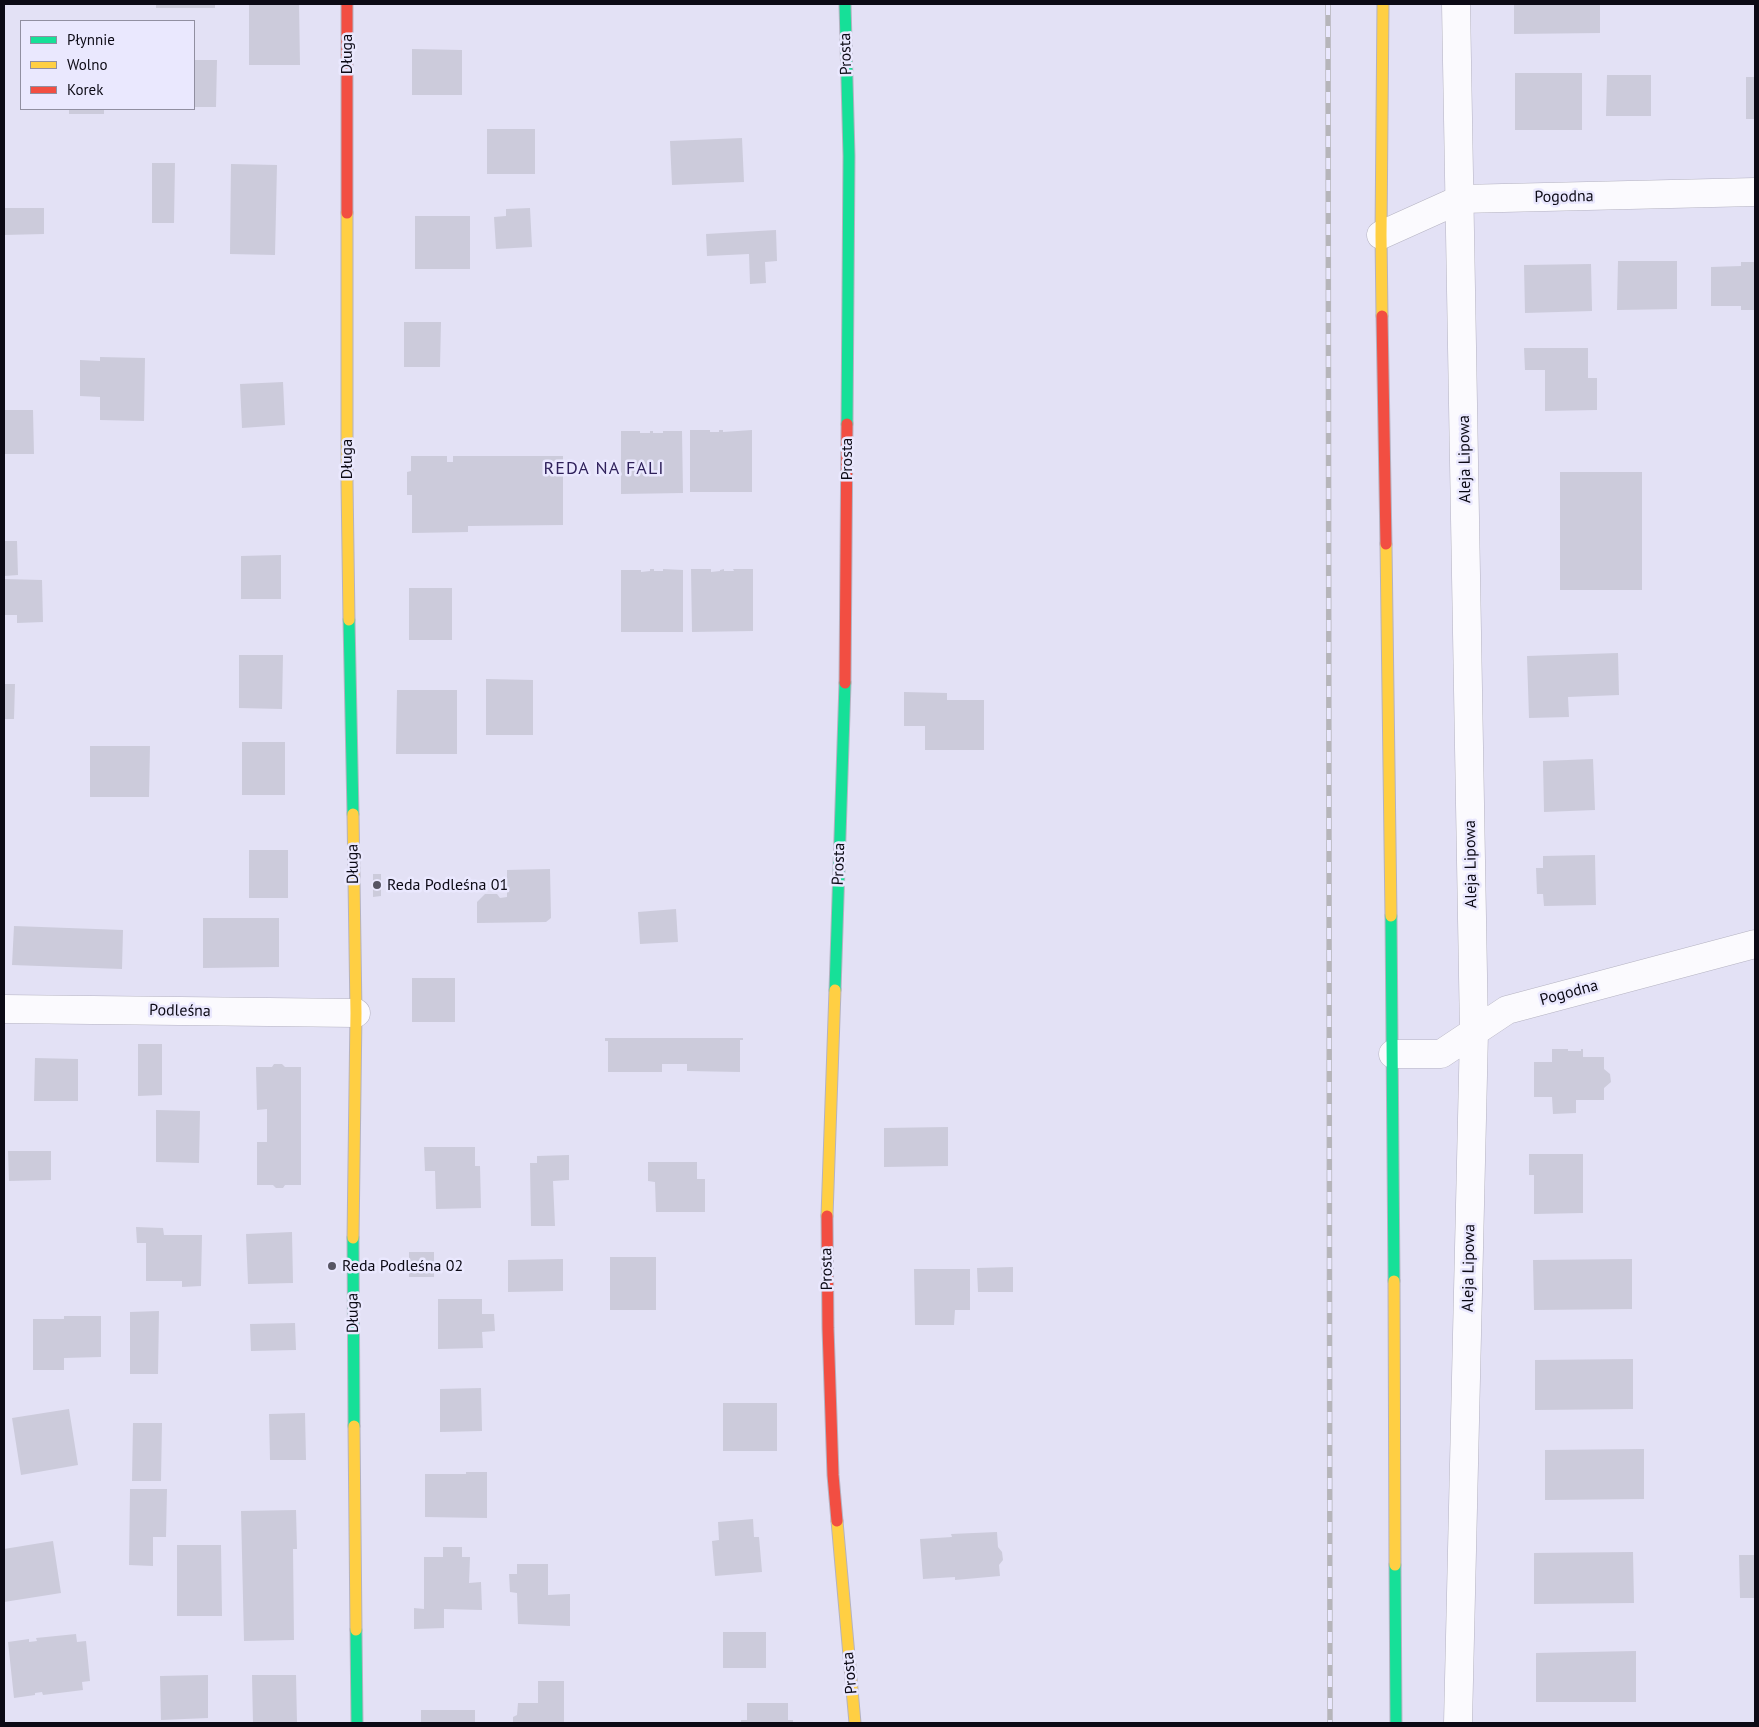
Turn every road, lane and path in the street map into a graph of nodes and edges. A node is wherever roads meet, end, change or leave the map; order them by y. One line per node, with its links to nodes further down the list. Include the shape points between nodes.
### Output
1 (347, 4): 10 (street, Długa, via 348,482)
2 (845, 4): 14 (street, Prosta, via 849,156 845,723 827,1196 833,1475)
3 (1383, 4): 7 (street)
4 (1456, 4): 6 (street, Aleja Lipowa)
5 (1755, 192): 6 (street, Pogodna)
6 (1461, 199): 7 (street, Pogodna); 11 (street, Aleja Lipowa)
7 (1381, 235): 12 (street)
8 (1755, 944): 11 (street, Pogodna, via 1507,1010)
9 (4, 1008): 10 (street, Podleśna)
10 (356, 1013): 13 (street, Długa, via 353,1264)
11 (1474, 1032): 12 (street, Pogodna, via 1441,1054); 16 (street, Aleja Lipowa)
12 (1393, 1054): 15 (street)
13 (357, 1723)
14 (855, 1723)
15 (1396, 1723)
16 (1458, 1723)

